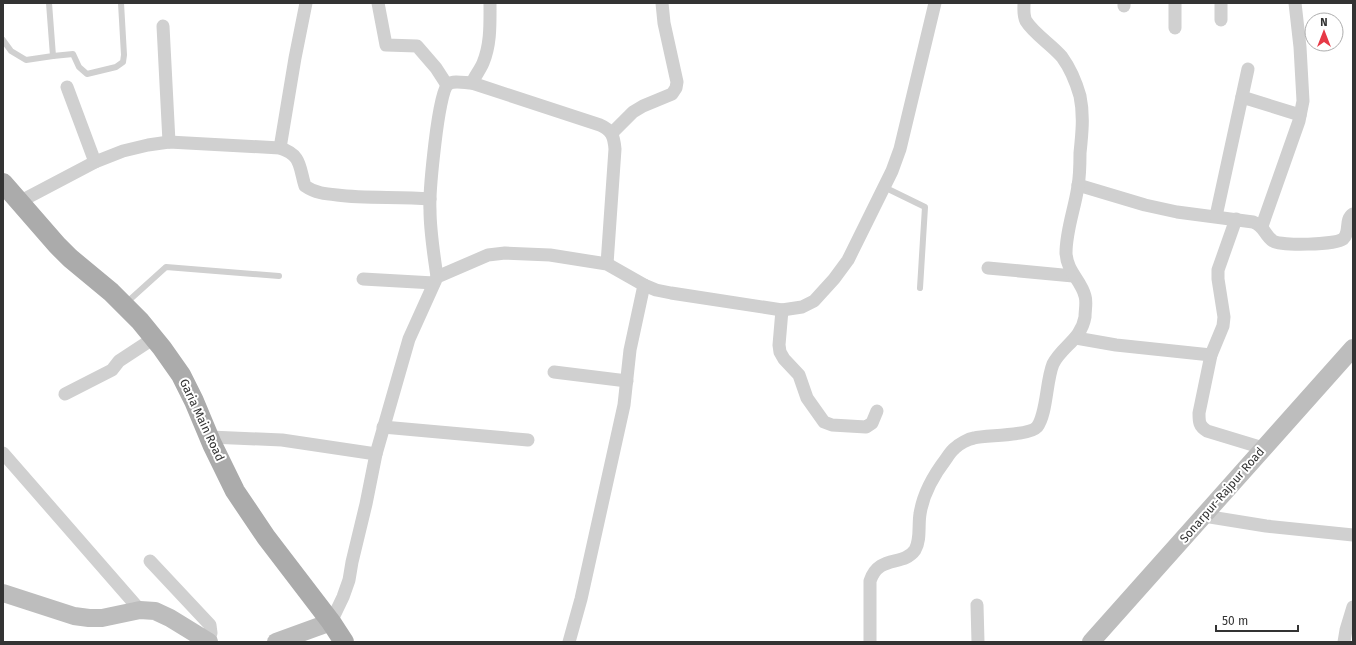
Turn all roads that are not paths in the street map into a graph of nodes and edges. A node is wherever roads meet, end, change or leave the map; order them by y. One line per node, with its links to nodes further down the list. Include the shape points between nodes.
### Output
1 (49, 3): 16 (lane)
2 (121, 3): 16 (lane, via 123,62 116,67 87,74 79,67 73,54)
3 (306, 3): 25 (street)
4 (378, 3): 19 (street, via 386,45 416,46)
5 (490, 3): 18 (street, via 488,49)
6 (662, 3): 23 (street, via 676,88 672,94 633,112)
7 (935, 3): 29 (street, via 900,149)
8 (1024, 3): 28 (street, via 1026,21 1064,60 1080,96 1083,119)
9 (1176, 3): 14 (street)
10 (1220, 3): 12 (street)
11 (1295, 3): 22 (street, via 1303,81)
12 (1221, 20)
13 (163, 26): 24 (street)
14 (1175, 28)
15 (3, 40): 16 (lane, via 11,51 26,60)
16 (53, 56)
17 (1248, 69): 21 (street)
18 (472, 83): 19 (street); 23 (street, via 606,128)
19 (447, 85): 30 (street, via 441,98)
20 (67, 87): 26 (street)
21 (1242, 97): 22 (street); 33 (street)
22 (1300, 115): 35 (street)
23 (612, 133): 36 (street, via 615,149)
24 (169, 142): 25 (street); 26 (street, via 123,151)
25 (280, 148): 30 (street, via 298,159 305,186 311,190 360,198)
26 (95, 162): 31 (street)
27 (3, 183): 31 (main road, Garia Main Road)
28 (1078, 185): 33 (street, via 1177,212); 39 (street, via 1066,252)
29 (884, 187): 43 (lane, via 926,207); 45 (street, via 848,260 834,279 814,302 802,308)
30 (430, 199): 41 (street)
31 (19, 202): 44 (main road, Garia Main Road, via 70,258)
32 (1353, 214): 35 (street, via 1348,222 1347,233 1335,242 1279,243 1269,238)
33 (1216, 216): 34 (street)
34 (1236, 219): 35 (street); 49 (street, via 1218,270 1224,317)
35 (1262, 226)
36 (607, 264): 41 (street, via 550,255 505,253 488,255); 42 (street)
37 (988, 268): 39 (street)
38 (279, 276): 44 (lane, via 166,267)
39 (1073, 276): 47 (street, via 1085,296 1086,306 1081,330)
40 (363, 279): 41 (street)
41 (435, 280): 54 (street, via 409,339)
42 (644, 285): 45 (street, via 671,293); 51 (street, via 630,350)
43 (920, 288)
44 (124, 305): 46 (main road, Garia Main Road)
45 (782, 310): 53 (street, via 780,352 799,375 807,398 824,422 832,425 866,427 872,423)
46 (154, 338): 52 (street, via 119,361 112,370); 55 (main road, Garia Main Road, via 181,375)
47 (1076, 338): 49 (street); 72 (street, via 1053,364 1041,419 1036,428 1026,432 972,438 954,448 937,471 924,496 918,544 914,551 880,565 873,572 870,581)
48 (1353, 348): 57 (main road, Sonarpur-Rajpur Road)
49 (1211, 355): 57 (street, via 1199,414 1201,427)
50 (554, 372): 51 (street)
51 (627, 381): 71 (street, via 624,405)
52 (65, 394)
53 (877, 411)
54 (383, 427): 56 (street); 59 (street)
55 (210, 437): 59 (street, via 282,440); 67 (main road, Garia Main Road, via 235,491 266,537)
56 (528, 440)
57 (1263, 448): 60 (main road, Sonarpur-Rajpur Road)
58 (3, 453): 66 (street)
59 (376, 454): 67 (street, via 349,580)
60 (1204, 516): 61 (street, via 1266,526); 74 (main road, Sonarpur-Rajpur Road)
61 (1353, 535)
62 (150, 561): 68 (street, via 210,625)
63 (3, 593): 66 (main road, via 74,616 89,618 102,618)
64 (978, 605): 73 (street)
65 (1353, 607): 75 (street)
66 (140, 610): 68 (main road, via 162,614)
67 (331, 622): 69 (main road); 70 (main road, Garia Main Road)
68 (209, 642)
69 (276, 642)
70 (344, 642)
71 (570, 642)
72 (870, 642)
73 (978, 642)
74 (1091, 642)
75 (1344, 642)

